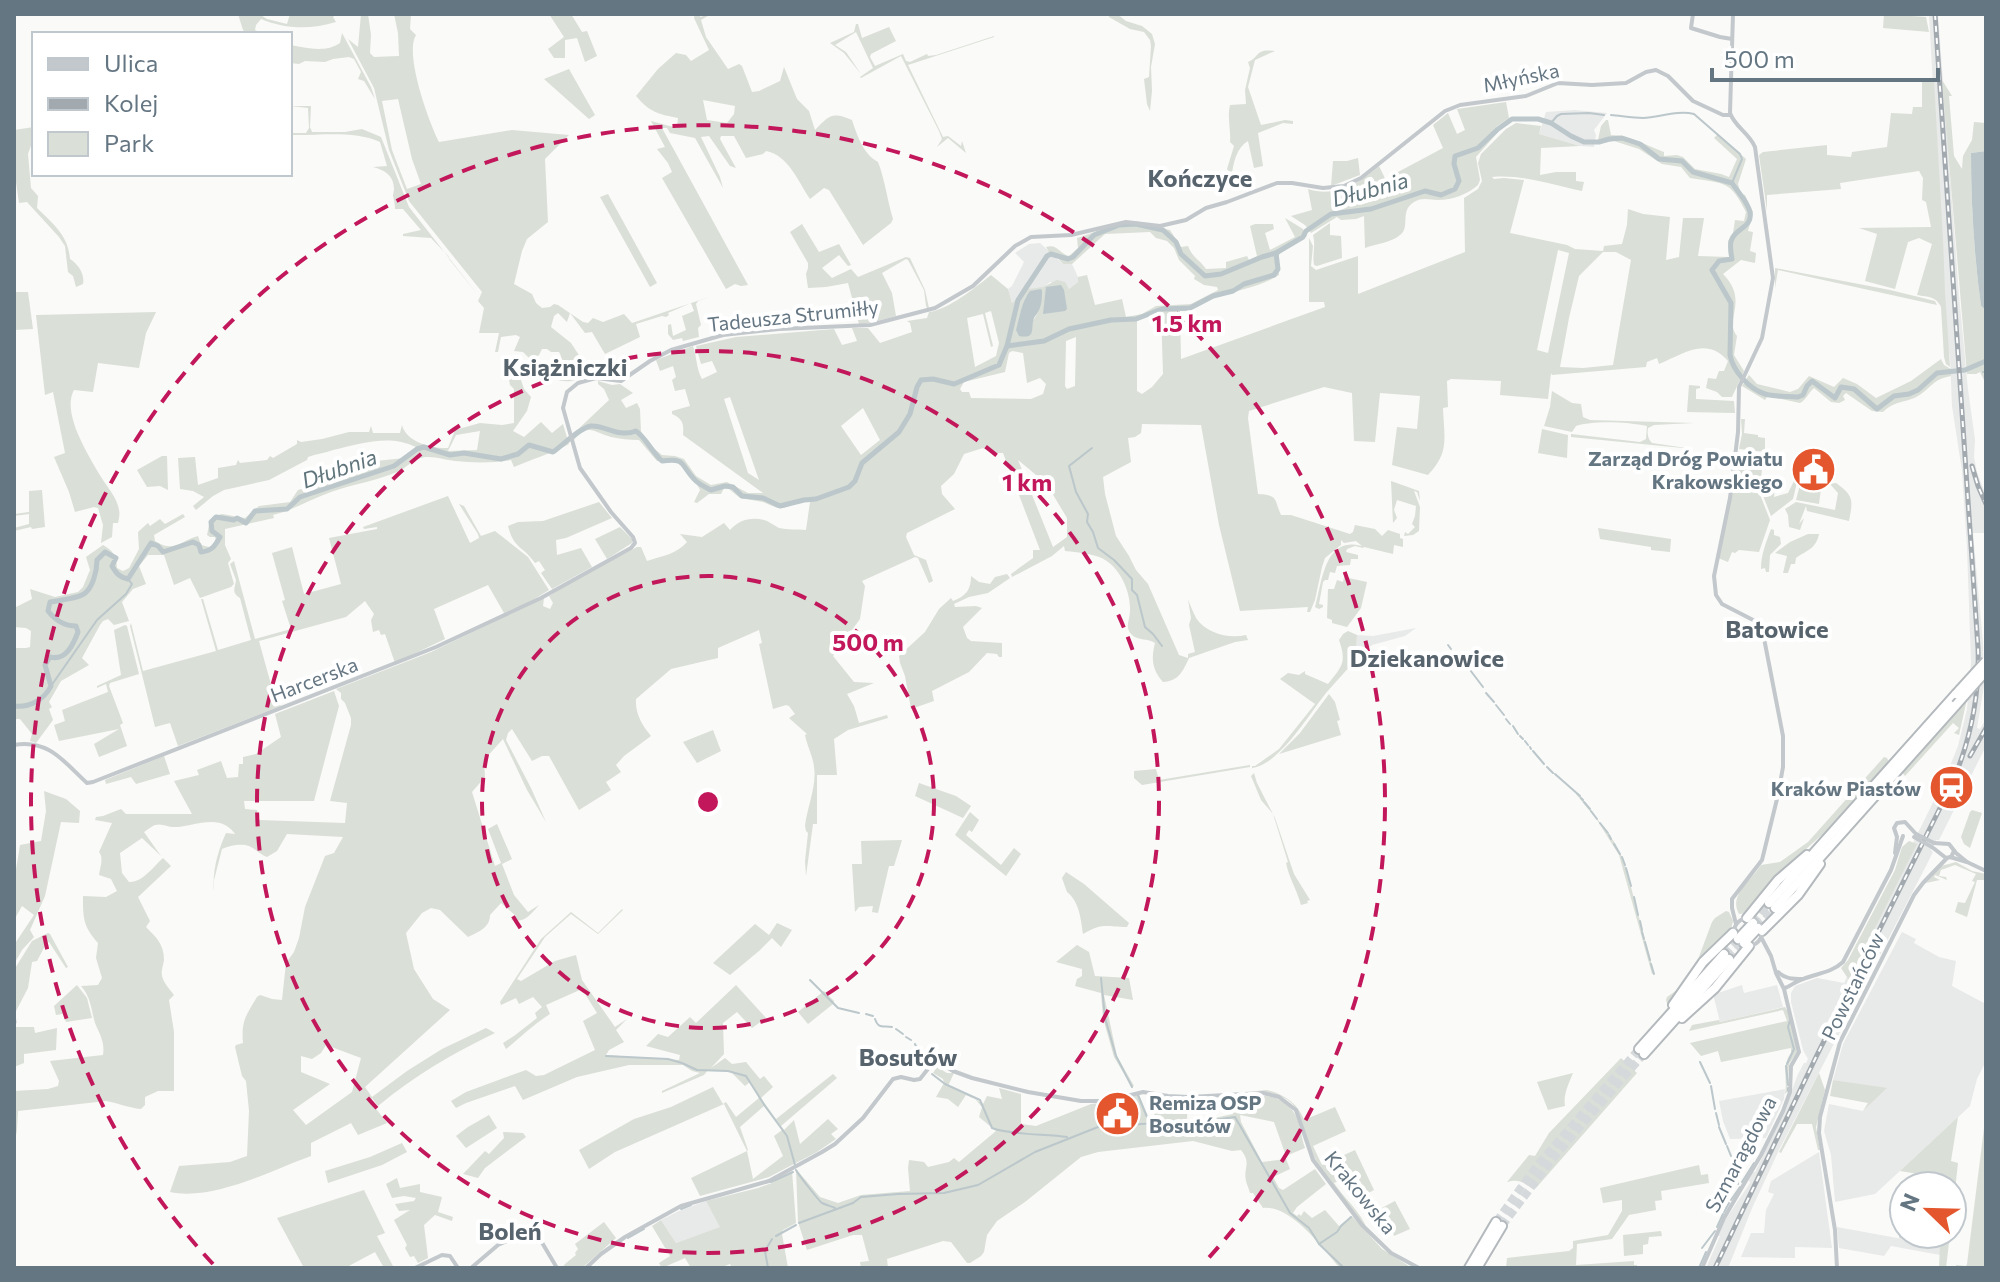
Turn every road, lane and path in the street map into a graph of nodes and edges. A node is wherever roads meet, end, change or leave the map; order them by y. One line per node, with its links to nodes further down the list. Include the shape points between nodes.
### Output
1 (1693, 14): 3 (street, via 1691,28)
2 (1733, 14): 3 (street)
3 (1732, 39): 4 (street)
4 (1730, 115): 5 (street, Młyńska, via 1693,101 1656,70 1626,83 1558,83 1526,96 1460,105 1352,183 1323,188 1277,183 1160,226 1126,222 1071,235 1031,237); 25 (street, via 1755,147 1773,265 1763,333 1740,383 1729,508 1715,566 1716,595 1724,606 1763,630 1783,736 1781,783 1764,853 1732,903)
5 (968, 289): 6 (street, Tadeusza Strumiłły, via 935,308 870,325 723,335 671,350 621,381 596,378 570,389 564,411 582,472 635,543)
6 (549, 593): 9 (street, Harcerska, via 436,647 93,782 87,783 48,749)
7 (1986, 661): 14 (highway, bridge)
8 (1986, 671): 14 (highway, bridge)
9 (14, 745)
10 (1909, 828): 11 (street, via 1899,821); 12 (street); 13 (street)
11 (1896, 834): 12 (street); 20 (street)
12 (1904, 836): 13 (street); 20 (street)
13 (1915, 836): 16 (street, bridge)
14 (1830, 840): 24 (highway); 25 (highway, via 1778,880); 25 (highway, via 1798,895)
15 (1942, 844): 16 (street); 17 (street); 18 (street, Powstańców)
16 (1933, 845): 18 (street)
17 (1954, 851): 19 (street, Powstańców); 21 (street)
18 (1939, 853): 19 (street); 22 (street, Powstańców)
19 (1948, 858): 21 (street); 22 (street, Powstańców)
20 (1895, 859): 28 (street, via 1845,959 1834,969)
21 (1967, 862): 23 (street)
22 (1934, 870): 40 (street, Powstańców, via 1914,895 1842,1038 1820,1117)
23 (1986, 871)
24 (1772, 905)
25 (1748, 932): 27 (street, via 1767,949); 29 (highway, via 1711,992); 29 (highway, via 1697,969)
26 (1726, 956): 29 (highway)
27 (1782, 979): 28 (street); 28 (street)
28 (1789, 985): 39 (street, Szmaragdowa, via 1799,1046 1791,1066 1790,1092)
29 (1663, 1028): 30 (highway)
30 (1641, 1052)
31 (415, 1268): 32 (street, via 442,1255 450,1256)
32 (458, 1268)
33 (471, 1268): 34 (street, via 498,1245 534,1229)
34 (557, 1268)
35 (586, 1268): 36 (street, Krakowska, via 625,1237 681,1206 769,1181 822,1152 863,1118 893,1079 918,1080 935,1060 972,1078 1081,1101 1143,1092 1279,1097 1296,1110 1313,1160 1362,1225 1391,1253)
36 (1419, 1268)
37 (1469, 1268): 38 (highway, via 1499,1224)
38 (1477, 1268)
39 (1702, 1268)
40 (1837, 1268)

